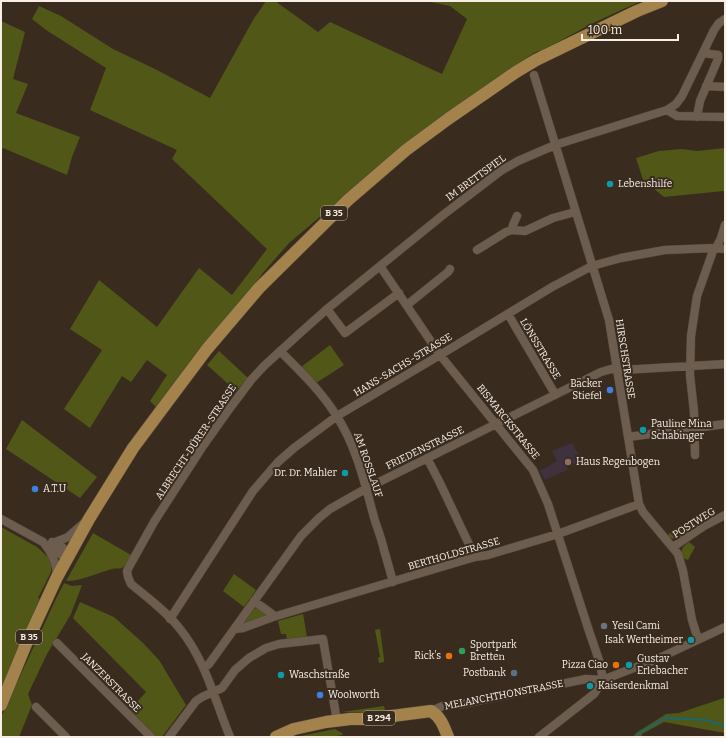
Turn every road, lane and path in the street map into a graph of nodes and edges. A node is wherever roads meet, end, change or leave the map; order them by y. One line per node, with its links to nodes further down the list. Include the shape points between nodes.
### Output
1 (662, 1): 4 (main road, B 35, via 536,60)
2 (725, 19): 3 (street, IM BRETTSPIEL, via 714,30)
3 (703, 53): 5 (street, via 718,55); 7 (street, IM BRETTSPIEL, via 682,96)
4 (529, 70): 10 (street, HIRSCHSTRASSE); 42 (main road, B 35, via 466,106 406,150 337,210 259,288 169,399 133,448)
5 (706, 86): 6 (street); 8 (street)
6 (725, 87)
7 (667, 110): 8 (street, via 677,116); 10 (street, IM BRETTSPIEL)
8 (697, 117): 9 (street)
9 (725, 117)
10 (555, 145): 11 (street, HIRSCHSTRASSE); 18 (street, IM BRETTSPIEL, via 518,161 491,178)
11 (575, 212): 14 (street, via 553,218 525,231); 19 (street, HIRSCHSTRASSE)
12 (517, 216): 14 (street)
13 (725, 226): 15 (street)
14 (512, 230): 17 (street)
15 (715, 248): 16 (street, HANS-SACHS-STRASSE); 19 (street, HANS-SACHS-STRASSE, via 650,252); 28 (street, via 696,304)
16 (725, 249)
17 (477, 250)
18 (380, 266): 21 (street, BISMARCKSTRASSE); 23 (street, ALBRECHT-DÜRER-STRASSE)
19 (592, 266): 24 (street, HANS-SACHS-STRASSE); 29 (street, HIRSCHSTRASSE, via 609,320)
20 (450, 269): 22 (street)
21 (399, 293): 22 (street, BISMARCKSTRASSE); 23 (street, via 345,333)
22 (407, 305): 26 (street, BISMARCKSTRASSE)
23 (327, 309): 25 (street, ALBRECHT-DÜRER-STRASSE)
24 (508, 314): 26 (street, HANS-SACHS-STRASSE); 30 (street, LÖNSSTRASSE)
25 (280, 351): 31 (street, AM ROSSLAUF); 52 (street, ALBRECHT-DÜRER-STRASSE, via 240,394 187,469 127,571 131,584)
26 (440, 355): 31 (street, HANS-SACHS-STRASSE); 32 (street, BISMARCKSTRASSE)
27 (725, 364): 28 (street, FRIEDENSTRASSE)
28 (691, 366): 29 (street, FRIEDENSTRASSE); 34 (street)
29 (617, 370): 30 (street, FRIEDENSTRASSE, via 601,372); 35 (street, HIRSCHSTRASSE)
30 (555, 394): 32 (street, FRIEDENSTRASSE)
31 (337, 416): 38 (street, AM ROSSLAUF); 52 (street, HANS-SACHS-STRASSE, via 278,462 257,487)
32 (495, 423): 37 (street, FRIEDENSTRASSE); 43 (street, BISMARCKSTRASSE, via 533,470)
33 (725, 424): 34 (street)
34 (695, 428): 35 (street); 36 (street)
35 (628, 437): 39 (street, HIRSCHSTRASSE)
36 (695, 455)
37 (427, 458): 38 (street, FRIEDENSTRASSE); 47 (street)
38 (367, 488): 49 (street, AM ROSSLAUF); 50 (street, FRIEDENSTRASSE, via 330,509 301,536)
39 (639, 504): 43 (street, BERTHOLDSTRASSE); 45 (street, HIRSCHSTRASSE)
40 (725, 515): 45 (street, POSTWEG)
41 (1, 519): 44 (street)
42 (89, 519): 44 (street, via 68,538); 46 (main road, B 35)
43 (558, 534): 47 (street, BERTHOLDSTRASSE); 58 (street, BISMARCKSTRASSE, via 600,663)
44 (48, 544): 46 (street); 48 (street, via 56,562)
45 (673, 547): 55 (street, HIRSCHSTRASSE, via 680,561)
46 (68, 556): 48 (main road, B 35)
47 (475, 557): 49 (street, BERTHOLDSTRASSE)
48 (57, 576): 60 (main road, B 35)
49 (393, 582): 51 (street, BERTHOLDSTRASSE)
50 (254, 601): 51 (street); 54 (street, FRIEDENSTRASSE)
51 (274, 618): 54 (street, BERTHOLDSTRASSE, via 244,628)
52 (170, 619): 57 (street, via 188,639)
53 (725, 627): 55 (street, MELANCHTHONSTRASSE)
54 (235, 628): 57 (street, FRIEDENSTRASSE)
55 (698, 639): 58 (street, MELANCHTHONSTRASSE)
56 (57, 643): 66 (street, JANZERSTRASSE)
57 (204, 668): 59 (street)
58 (603, 680): 62 (street, MELANCHTHONSTRASSE, via 586,679 443,706); 64 (street, via 594,694)
59 (213, 692): 63 (street, via 222,688 248,658 266,648 323,639); 67 (street, via 196,701); 68 (street)
60 (1, 705)
61 (36, 707): 65 (street)
62 (431, 711): 63 (main road, MELANCHTHONSTRASSE / B 294); 70 (main road, via 441,721)
63 (337, 721): 69 (main road, MELANCHTHONSTRASSE / B 294, via 294,729)
64 (549, 730): 71 (street); 72 (street)
65 (66, 737)
66 (150, 737)
67 (169, 737)
68 (230, 737)
69 (276, 737)
70 (448, 737)
71 (539, 737)
72 (543, 737)

